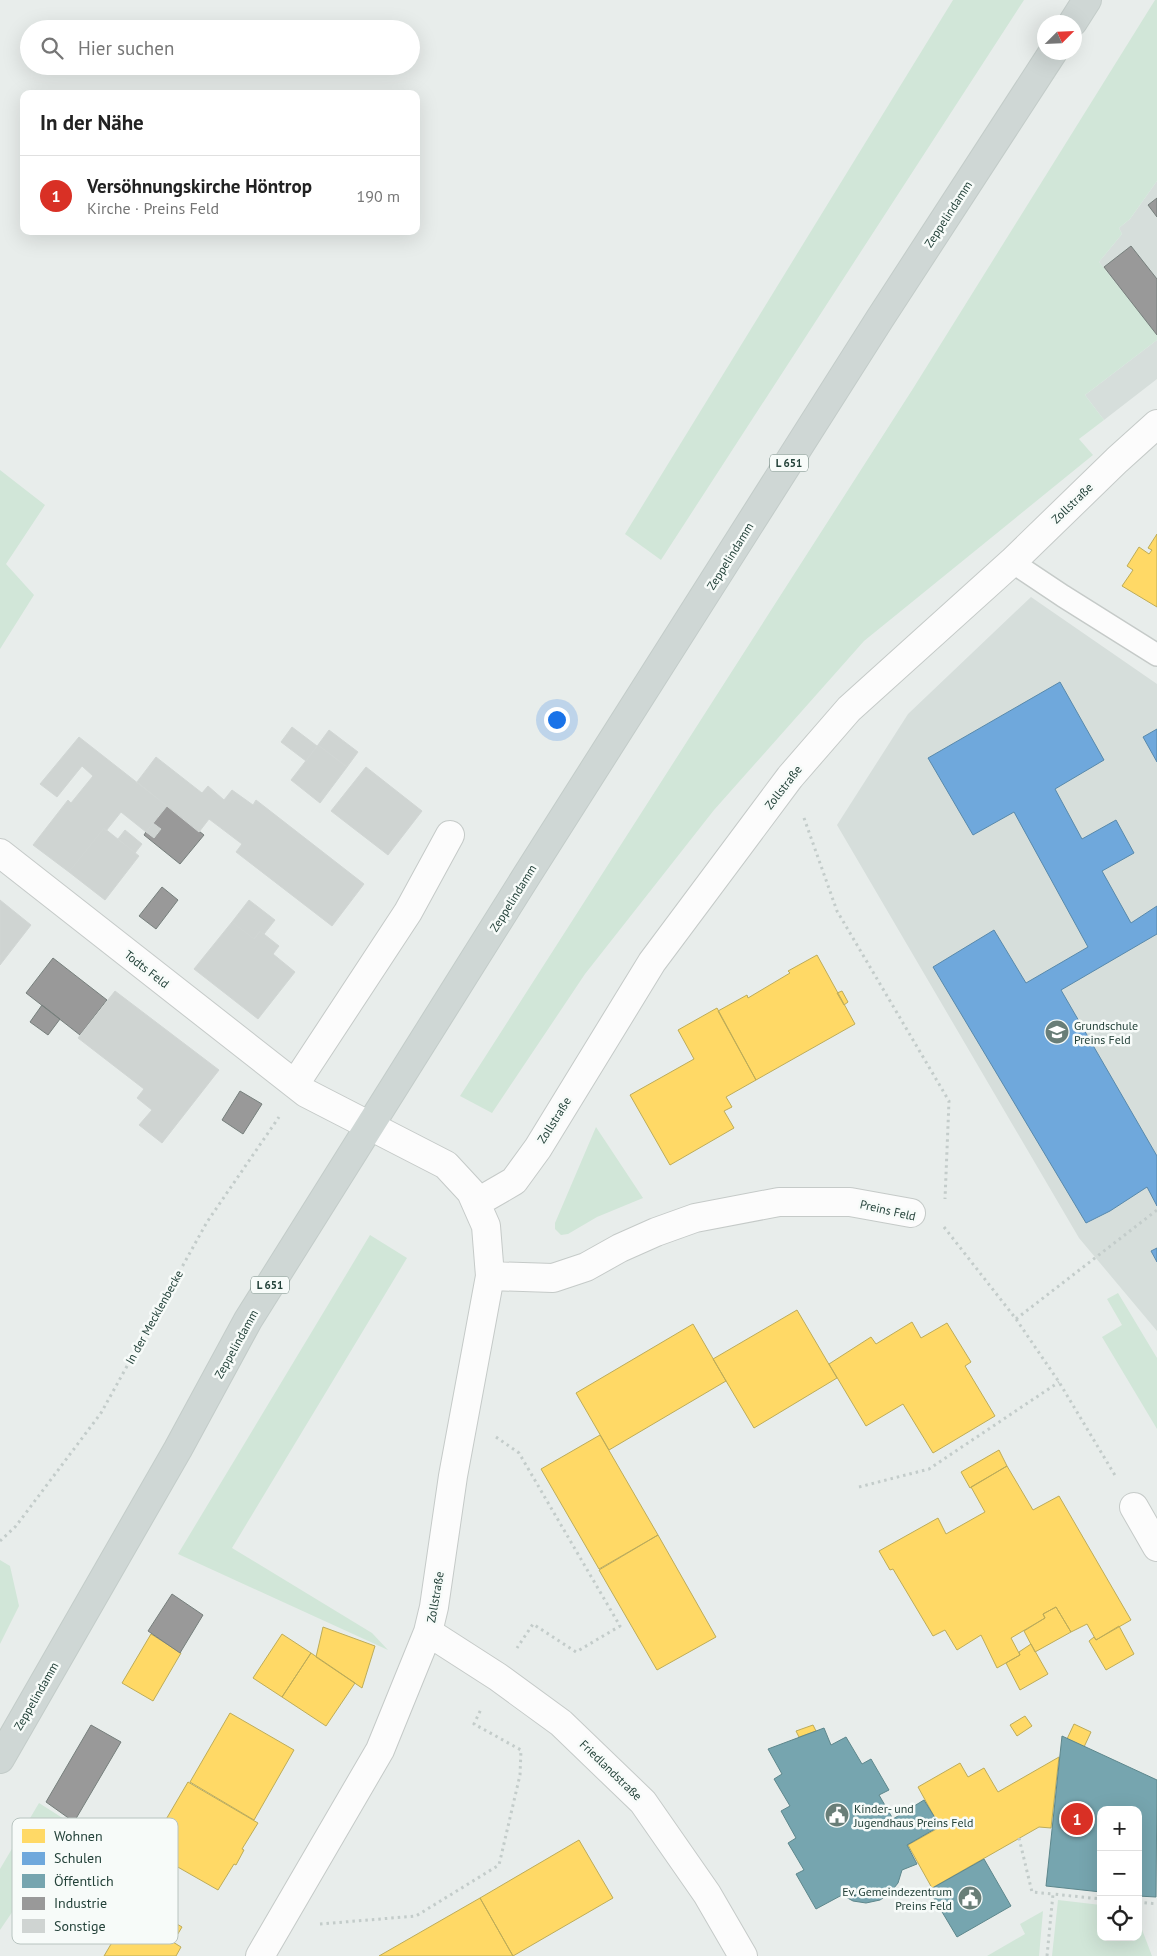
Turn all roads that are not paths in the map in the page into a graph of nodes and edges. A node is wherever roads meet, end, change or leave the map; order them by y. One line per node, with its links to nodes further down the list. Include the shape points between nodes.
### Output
1 (1087, 0): 2 (main road)
2 (1077, 15)
3 (1048, 60): 10 (main road, Zeppelindamm / L 651)
4 (1157, 424): 5 (street, Zollstraße)
5 (1012, 562): 6 (lane); 11 (street, Zollstraße, via 849,709 790,777 652,962 538,1148 514,1181)
6 (1157, 655)
7 (450, 835): 9 (street, via 408,912)
8 (0, 853): 9 (street, Todts Feld)
9 (300, 1089): 10 (street, Todts Feld)
10 (369, 1126): 11 (street, Zollstraße, via 446,1165 471,1192); 17 (main road, Zeppelindamm / L 651, via 248,1320 173,1458)
11 (476, 1203): 13 (street, Zollstraße, via 486,1226)
12 (911, 1213): 13 (street, Preins Feld, via 850,1202 779,1202 687,1221 620,1248 586,1268 553,1278)
13 (490, 1276): 16 (street, Zollstraße)
14 (1134, 1507): 15 (street)
15 (1157, 1547)
16 (428, 1632): 18 (street, Zollstraße, via 380,1750); 19 (street, Friedlandstraße, via 562,1723 643,1802 707,1894)
17 (0, 1759)
18 (260, 1956)
19 (744, 1956)

